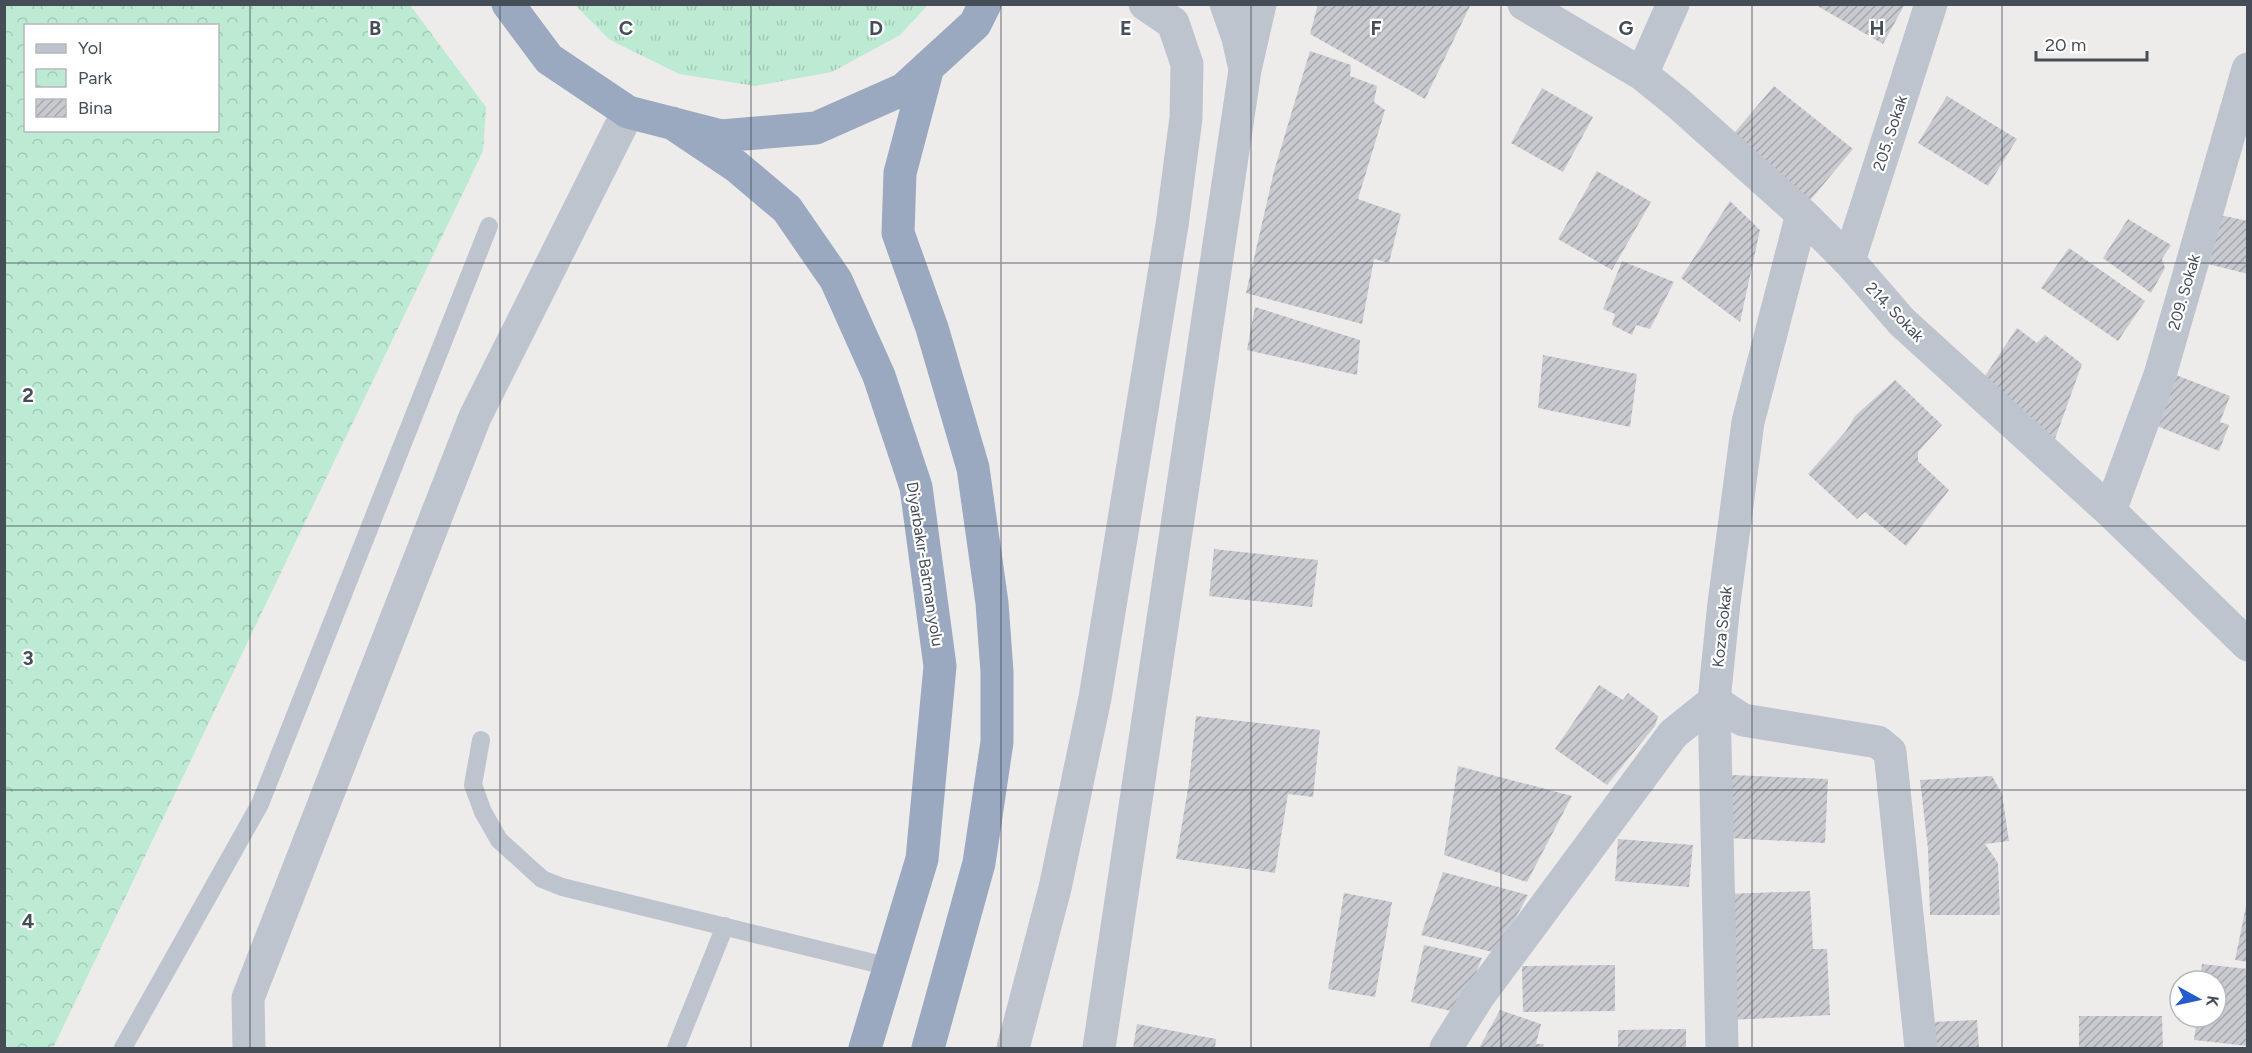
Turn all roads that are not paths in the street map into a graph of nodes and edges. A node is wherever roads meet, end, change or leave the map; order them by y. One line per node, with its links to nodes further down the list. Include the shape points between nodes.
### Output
1 (508, 4): 14 (highway, via 549,59)
2 (1002, 4): 9 (street)
3 (1145, 4): 30 (street, via 1173,23 1187,64 1186,118 1095,698 1055,888)
4 (1226, 4): 12 (street)
5 (1260, 4): 12 (street)
6 (1524, 4): 13 (street, 214. Sokak)
7 (1673, 4): 13 (street)
8 (1931, 4): 18 (street, 205. Sokak)
9 (980, 14): 10 (highway)
10 (928, 67): 15 (highway, via 904,89 816,128 721,136); 29 (highway, via 900,173 898,233 932,328 973,468 992,603 997,742 979,863)
11 (2247, 69): 19 (street, 209. Sokak, via 2160,375)
12 (1245, 70): 31 (street)
13 (1642, 74): 16 (street, 214. Sokak)
14 (628, 112): 15 (highway); 26 (street, via 475,417 248,998)
15 (672, 123): 24 (highway, Diyarbakır-Batman yolu, via 736,166 787,209 836,280 879,376 916,487 940,666 921,859)
16 (1802, 214): 18 (street, 214. Sokak); 21 (street, Koza Sokak, via 1748,422)
17 (489, 226): 25 (lane, via 260,804)
18 (1849, 261): 19 (street, 214. Sokak, via 1902,322)
19 (2110, 511): 20 (street, 214. Sokak)
20 (2247, 645)
21 (1714, 701): 32 (street, via 1672,734 1478,997); 33 (street, Koza Sokak); 34 (street, via 1743,720 1878,742 1890,752)
22 (482, 740): 23 (lane, via 473,785 483,812 499,840 542,879)
23 (724, 926): 24 (lane); 27 (lane)
24 (890, 966): 28 (highway, Diyarbakır-Batman yolu)
25 (123, 1048)
26 (249, 1048)
27 (676, 1048)
28 (866, 1048)
29 (928, 1048)
30 (1013, 1048)
31 (1099, 1048)
32 (1446, 1048)
33 (1722, 1048)
34 (1921, 1048)

